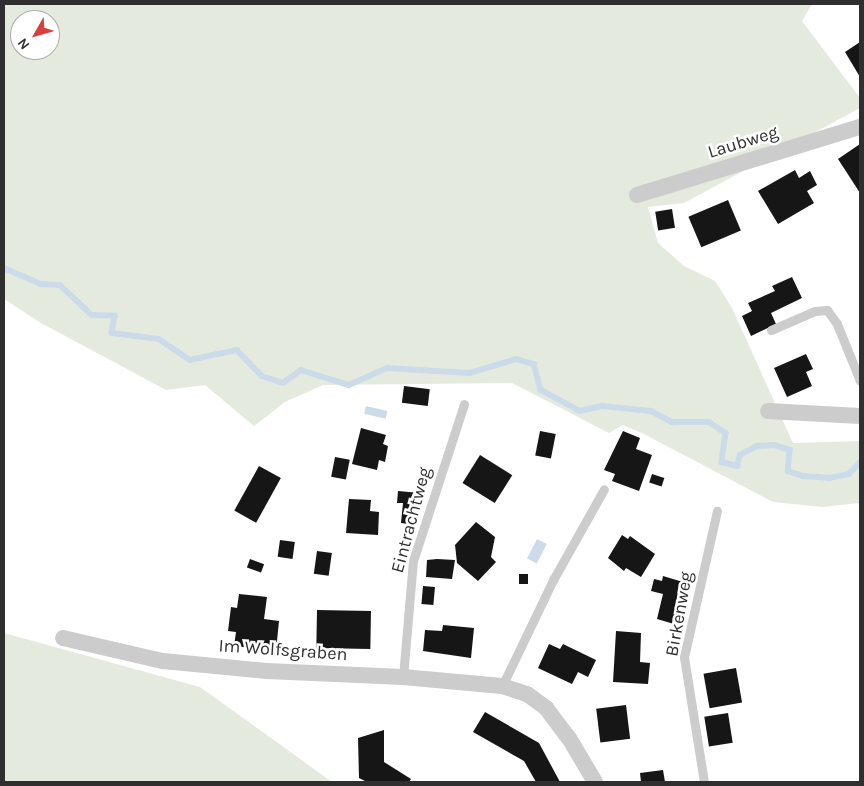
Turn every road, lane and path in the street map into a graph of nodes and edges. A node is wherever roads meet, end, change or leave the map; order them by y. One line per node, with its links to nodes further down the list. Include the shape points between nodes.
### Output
1 (860, 127): 2 (street, Laubweg)
2 (637, 195)
3 (771, 330): 4 (lane, via 815,311 827,310 837,324)
4 (860, 381)
5 (464, 404): 11 (lane, Eintrachtweg, via 413,561)
6 (768, 411): 7 (street)
7 (860, 416)
8 (604, 489): 12 (lane, via 554,580)
9 (717, 511): 14 (lane, Birkenweg, via 684,657)
10 (63, 638): 11 (street, Im Wolfsgraben, via 163,661 267,671)
11 (403, 677): 12 (street, Im Wolfsgraben)
12 (502, 686): 13 (street, Im Wolfsgraben, via 527,694 546,708 569,738)
13 (594, 782)
14 (704, 782)

